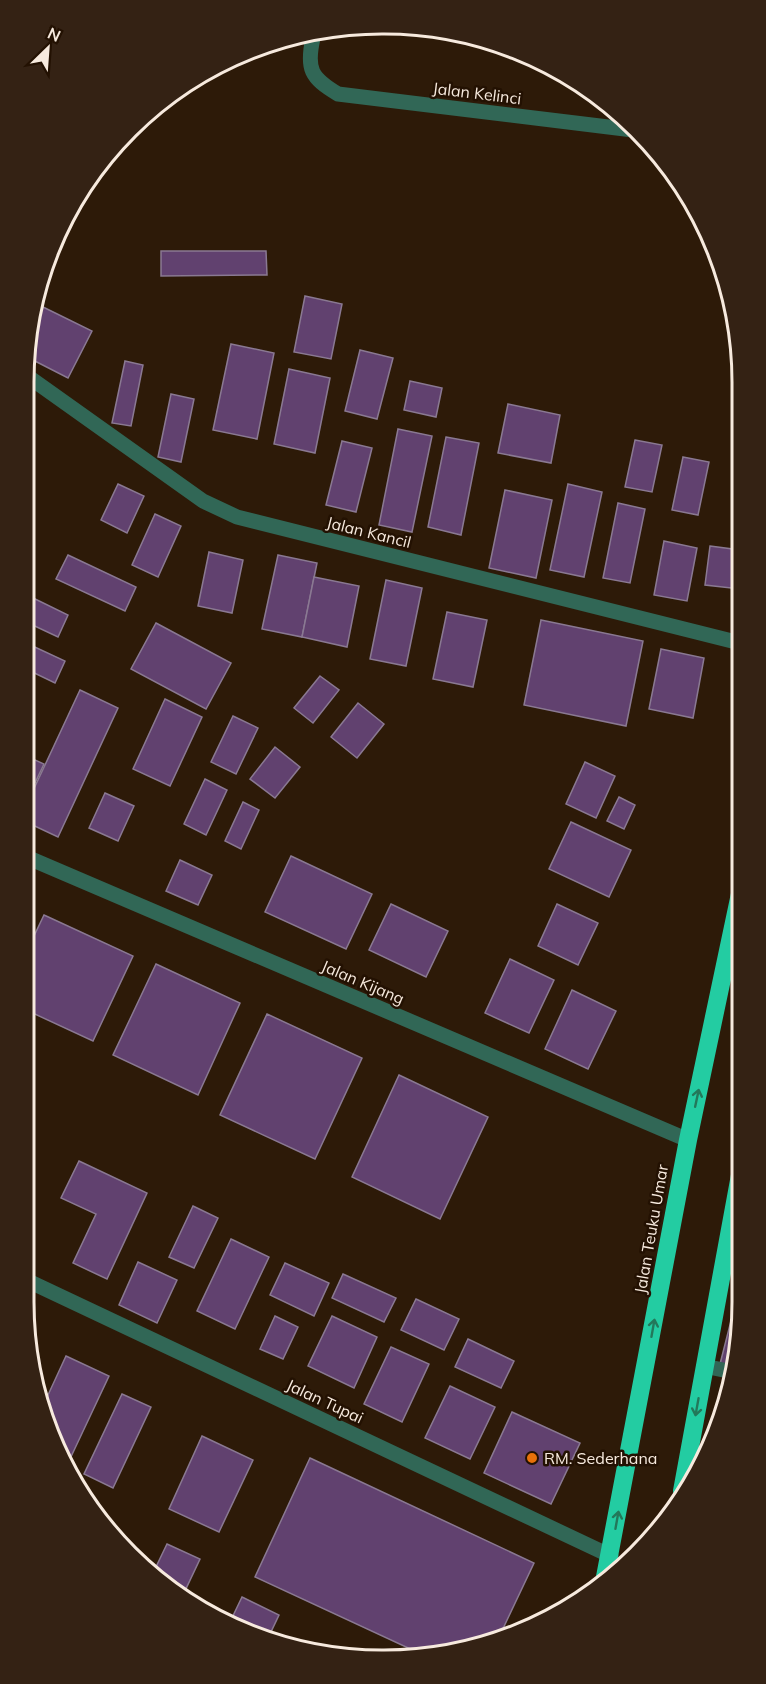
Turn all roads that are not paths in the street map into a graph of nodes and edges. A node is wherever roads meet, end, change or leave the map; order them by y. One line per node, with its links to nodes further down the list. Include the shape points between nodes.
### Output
1 (312, 42): 2 (street, Jalan Kelinci, via 310,70 320,84 338,94)
2 (620, 128)
3 (34, 381): 4 (street, Jalan Kancil, via 203,501 237,517)
4 (732, 641)
5 (34, 860): 7 (street, Jalan Kijang)
6 (732, 931): 7 (highway, Jalan Teuku Umar, one-way to 6)
7 (687, 1140): 13 (highway, Jalan Teuku Umar, one-way to 7)
8 (732, 1219): 10 (highway)
9 (34, 1284): 13 (street, Jalan Tupai)
10 (705, 1366): 11 (street); 12 (highway, one-way to 12)
11 (725, 1370)
12 (685, 1475)
13 (610, 1556): 14 (highway, Jalan Teuku Umar)
14 (607, 1567)

